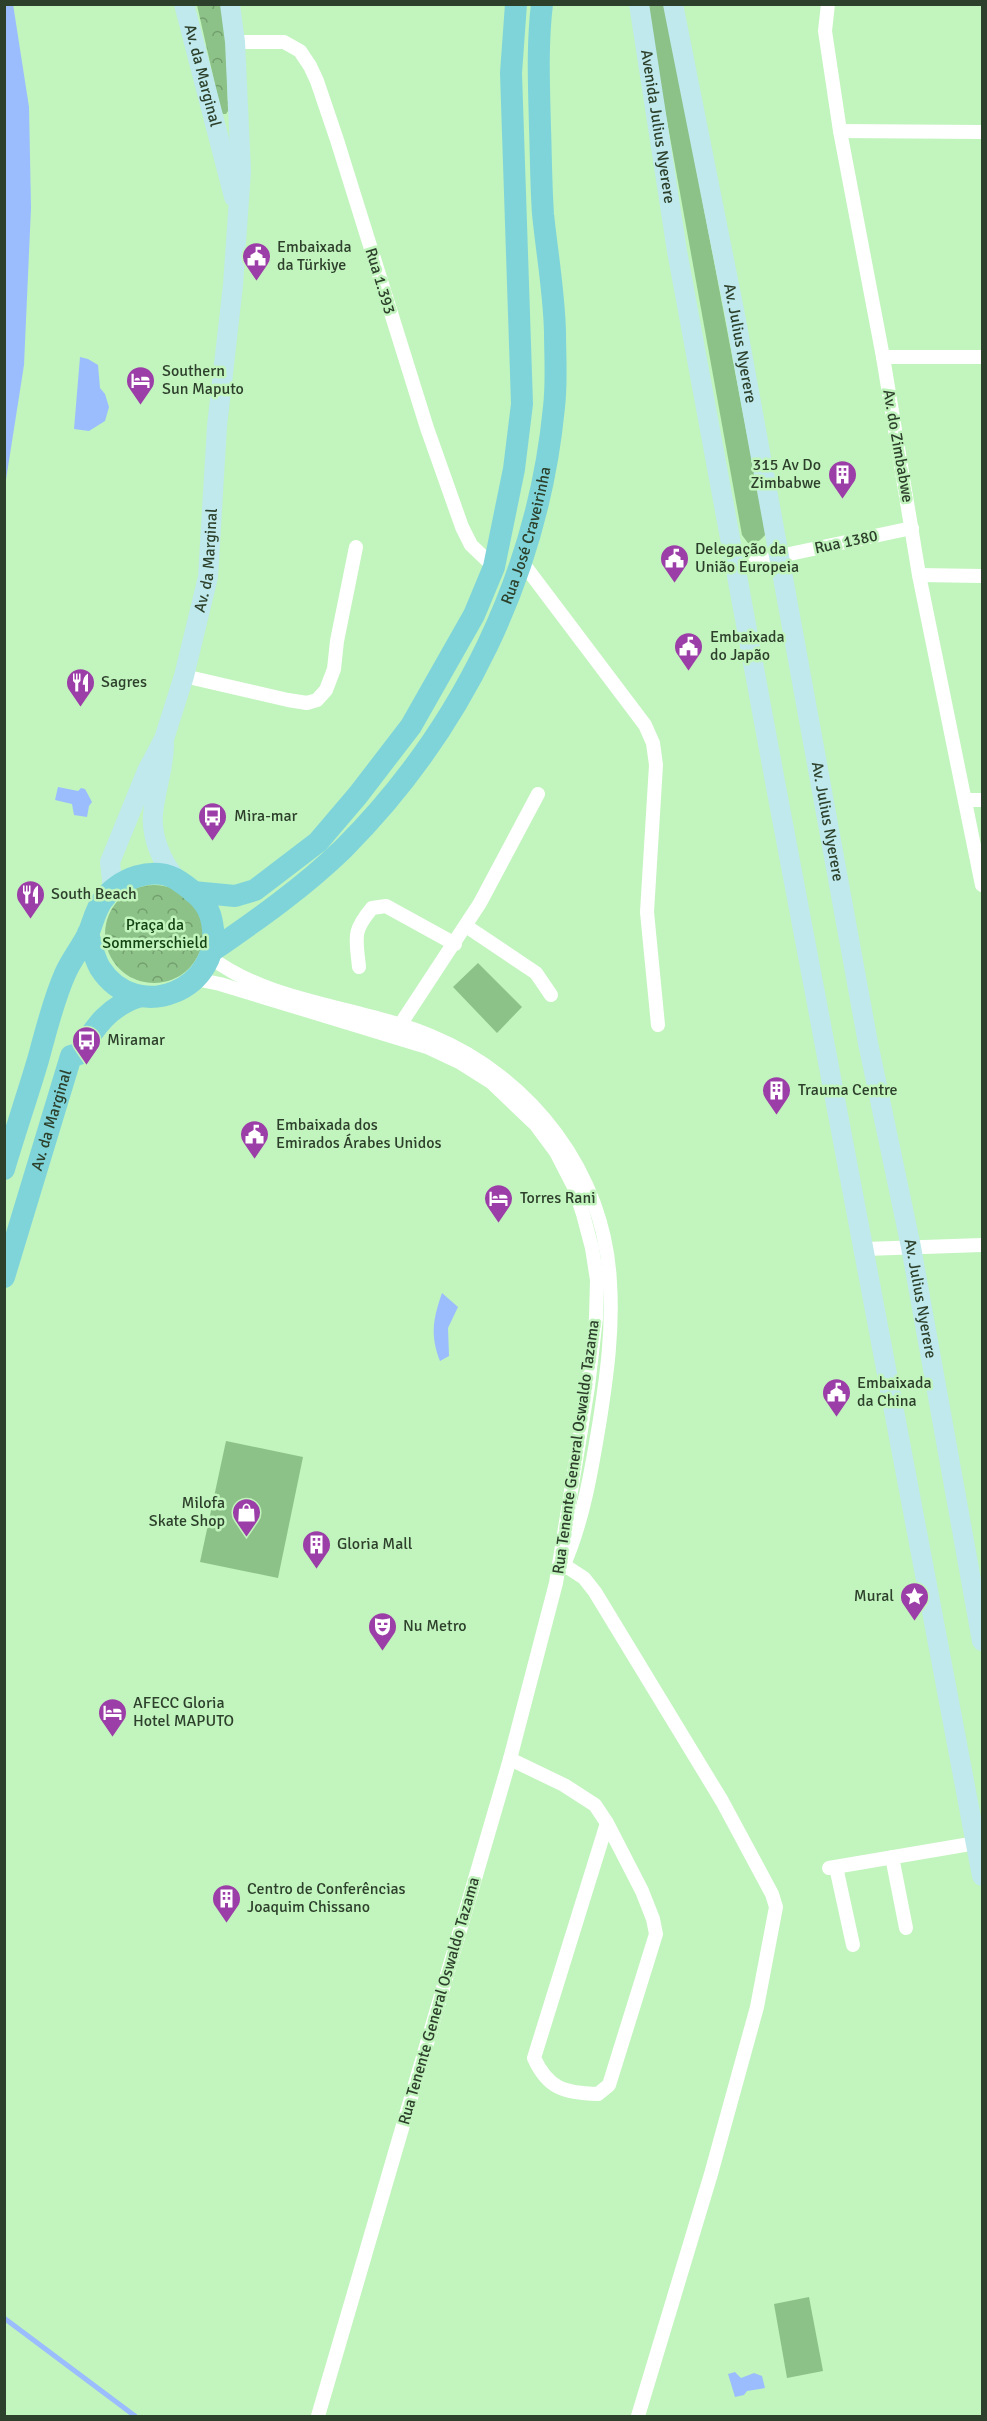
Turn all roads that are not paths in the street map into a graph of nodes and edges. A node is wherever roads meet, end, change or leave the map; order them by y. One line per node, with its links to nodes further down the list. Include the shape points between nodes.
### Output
1 (184, 4): 11 (main road, Av. da Marginal)
2 (230, 4): 8 (main road, Av. da Marginal)
3 (516, 4): 19 (main road, Rua José Craveirinha, via 511,73 522,404 514,470)
4 (542, 4): 17 (main road, Rua José Craveirinha, via 542,186 555,328 555,405 543,483)
5 (639, 4): 18 (main road, Avenida Julius Nyerere, via 677,251)
6 (674, 4): 16 (main road, Av. Julius Nyerere)
7 (828, 4): 9 (street, Av. do Zimbabwe, via 825,30)
8 (235, 42): 11 (main road, Av. da Marginal); 19 (street, Rua 1.393, via 284,42 300,51 310,66 462,527 471,545)
9 (840, 131): 10 (street); 12 (street, Av. do Zimbabwe)
10 (982, 132)
11 (239, 214): 22 (main road, Av. da Marginal, via 217,426 208,577)
12 (883, 357): 13 (street); 14 (street, Av. do Zimbabwe)
13 (982, 357)
14 (912, 528): 16 (street, Rua 1380); 20 (street, Av. do Zimbabwe)
15 (356, 546): 22 (street, via 334,669 326,690 317,700 307,703)
16 (780, 556): 18 (street, Rua 1380); 42 (main road, Av. Julius Nyerere, via 868,1043)
17 (522, 562): 33 (main road, Rua José Craveirinha, via 483,656 444,726 397,790 342,849); 39 (street, via 645,725 654,743 647,912)
18 (735, 562): 43 (main road)
19 (494, 567): 28 (main road, Rua José Craveirinha, via 474,615 411,726 318,842 255,890 235,896)
20 (919, 575): 21 (street); 25 (street, Av. do Zimbabwe)
21 (982, 576)
22 (183, 676): 23 (main road, Av. da Marginal)
23 (164, 739): 28 (main road, via 164,765 153,815 160,855); 29 (main road, Av. da Marginal, via 110,862)
24 (538, 794): 30 (street)
25 (965, 800): 26 (street); 27 (street, Av. do Zimbabwe)
26 (982, 800)
27 (982, 885)
28 (185, 886): 29 (main road, via 160,875 143,875); 33 (main road, via 206,904 212,919)
29 (113, 889): 31 (main road, Av. da Marginal, via 102,901)
30 (466, 926): 32 (street); 36 (street, via 536,973)
31 (88, 933): 37 (main road, via 99,966 110,980); 40 (main road, Av. da Marginal, via 66,972 52,1009)
32 (455, 944): 34 (street, via 386,906 372,908 359,923 356,936); 38 (street)
33 (211, 954): 35 (main road, Av. da Marginal); 38 (street, Rua Tenente General Oswaldo Tazama, via 226,969 249,980)
34 (359, 967)
35 (196, 979): 37 (main road, Av. da Marginal, via 170,994); 46 (street, Rua Tenente General Oswaldo Tazama, via 393,1035 461,1063 499,1089 536,1125 556,1152 583,1214 597,1280 588,1387)
36 (551, 995)
37 (141, 996): 44 (main road, Av. da Marginal, via 119,1006 94,1028 79,1054 71,1056)
38 (400, 1025): 45 (street, Rua Tenente General Oswaldo Tazama, via 470,1054 527,1098 566,1148 596,1210 610,1281 609,1358 588,1483)
39 (658, 1025)
40 (4, 1169)
41 (982, 1245): 42 (street)
42 (911, 1247): 43 (street); 47 (main road, Av. Julius Nyerere)
43 (865, 1249): 50 (main road)
44 (4, 1277)
45 (564, 1565): 46 (street, Rua Tenente General Oswaldo Tazama); 56 (street, via 584,1578 595,1592 722,1801 776,1907 757,2007)
46 (556, 1583): 48 (street, Rua Tenente General Oswaldo Tazama)
47 (982, 1641)
48 (510, 1759): 49 (street, via 595,1805); 55 (street, Rua Tenente General Oswaldo Tazama)
49 (608, 1823): 49 (street, via 642,1891 656,1934 609,2085 598,2094 575,2093 557,2087 541,2074 534,2058)
50 (976, 1843): 51 (street); 52 (main road)
51 (892, 1857): 53 (street); 54 (street, via 832,1868)
52 (982, 1876)
53 (906, 1928)
54 (853, 1945)
55 (318, 2416)
56 (638, 2416)

